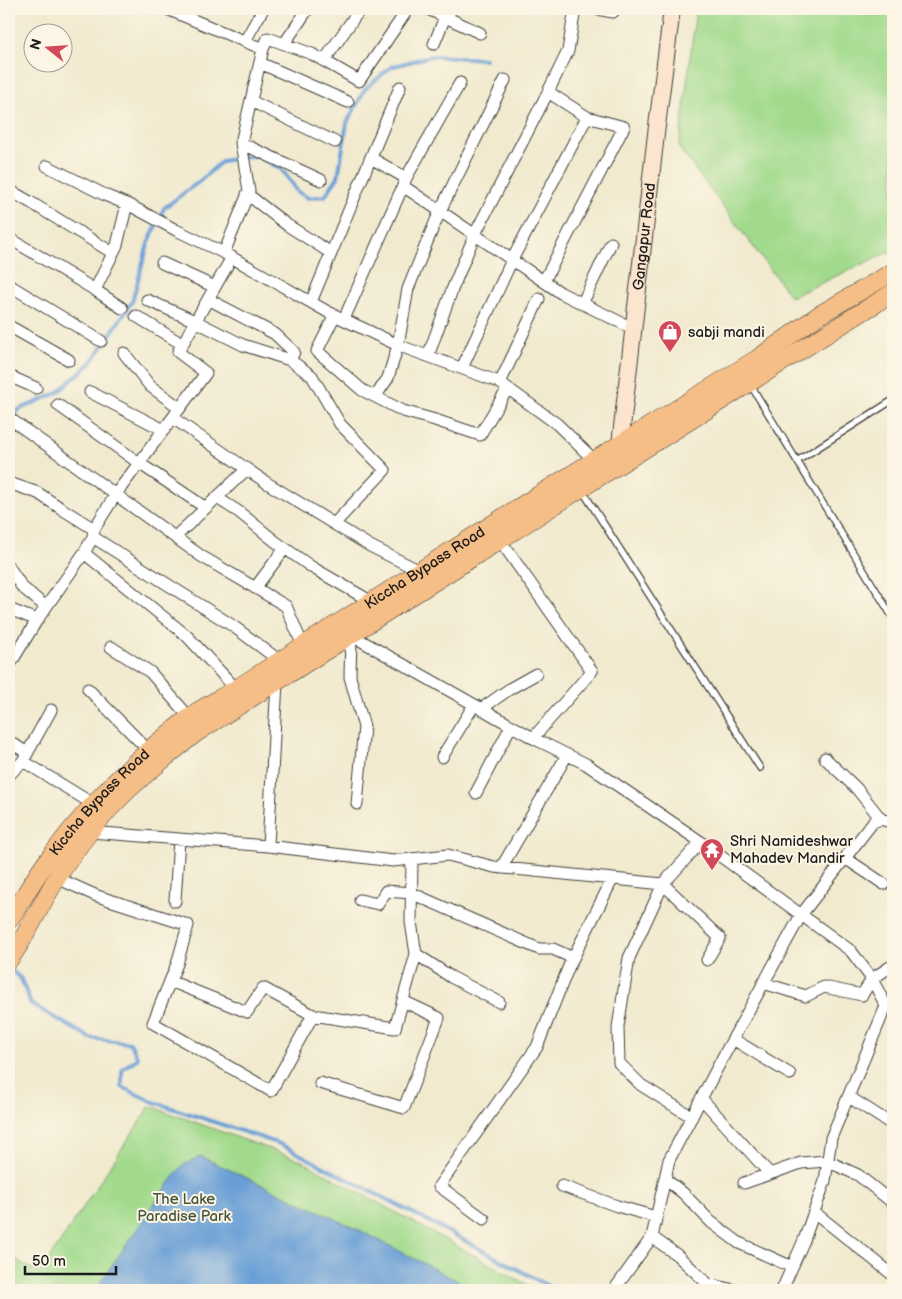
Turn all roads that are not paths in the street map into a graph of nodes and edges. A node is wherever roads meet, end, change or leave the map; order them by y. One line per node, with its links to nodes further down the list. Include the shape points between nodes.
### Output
1 (167, 9): 10 (street)
2 (263, 9): 14 (street)
3 (308, 9): 15 (street)
4 (360, 9): 18 (street)
5 (408, 9): 18 (street, via 359,81)
6 (428, 9): 12 (street)
7 (575, 9): 23 (street, via 568,51)
8 (597, 9): 11 (street)
9 (672, 9): 61 (street, Gangapur Road)
10 (186, 12): 14 (street)
11 (613, 12)
12 (448, 13): 13 (street); 16 (street)
13 (480, 33)
14 (245, 41): 17 (street)
15 (284, 44): 17 (street, via 268,38); 18 (street)
16 (434, 44)
17 (264, 49): 19 (street)
18 (324, 61)
19 (260, 63): 24 (street); 25 (street)
20 (505, 80): 36 (street)
21 (460, 84): 32 (street)
22 (400, 87): 29 (street)
23 (548, 92): 26 (street); 37 (street)
24 (251, 101): 27 (street); 28 (street)
25 (348, 102)
26 (587, 117): 43 (street); 46 (street, via 624,127)
27 (335, 142)
28 (242, 146): 31 (street); 34 (street)
29 (371, 158): 32 (street); 41 (street)
30 (47, 166): 35 (street)
31 (321, 180)
32 (405, 182): 36 (street); 58 (street)
33 (9, 190): 40 (street)
34 (248, 194): 41 (street); 42 (street)
35 (127, 204): 40 (street); 42 (street)
36 (440, 211): 37 (street); 64 (street, via 408,288)
37 (474, 234): 43 (street); 66 (street)
38 (9, 238): 49 (street)
39 (611, 243): 55 (street)
40 (113, 253): 49 (street)
41 (331, 254): 54 (street)
42 (228, 255): 48 (street); 54 (street)
43 (512, 260): 46 (street); 69 (street)
44 (162, 263): 48 (street)
45 (893, 272): 82 (main road, Kiccha Bypass Road, via 819,315)
46 (544, 282): 55 (street)
47 (9, 285): 62 (street)
48 (215, 287): 51 (street)
49 (94, 290): 56 (street)
50 (893, 293): 71 (main road)
51 (208, 299): 59 (street); 68 (street, via 276,334 294,352)
52 (540, 299): 72 (street)
53 (147, 300): 59 (street)
54 (311, 302): 58 (street)
55 (582, 304): 61 (street)
56 (122, 308)
57 (136, 316): 63 (street)
58 (340, 317): 64 (street); 75 (street, via 317,350 362,390)
59 (195, 321): 63 (street); 68 (street, via 242,345)
60 (9, 326): 67 (street)
61 (634, 329): 83 (street, Gangapur Road)
62 (101, 341)
63 (182, 344): 78 (street, via 178,352 206,373)
64 (398, 345): 66 (street); 75 (street, via 388,378)
65 (124, 353): 78 (street, via 150,386)
66 (428, 356): 69 (street)
67 (69, 360)
68 (290, 360): 93 (street, via 312,376 340,424 385,470)
69 (462, 368): 72 (street)
70 (9, 376): 73 (street)
71 (749, 382): 82 (main road); 84 (lane)
72 (504, 385): 75 (street, via 480,435 403,411); 86 (street)
73 (36, 388)
74 (90, 392): 81 (street)
75 (375, 397)
76 (893, 400): 84 (lane)
77 (58, 405): 85 (street)
78 (180, 408): 79 (street)
79 (173, 418): 81 (street); 87 (street)
80 (13, 421): 90 (street)
81 (164, 430): 85 (street)
82 (654, 434): 83 (main road, Kiccha Bypass Road); 86 (main road)
83 (620, 444): 86 (main road, Kiccha Bypass Road); 86 (street, Gangapur Road)
84 (797, 460): 105 (lane)
85 (139, 463): 90 (street); 92 (street)
86 (606, 466): 88 (main road, Kiccha Bypass Road)
87 (247, 469): 91 (street); 93 (street)
88 (577, 481): 96 (main road); 100 (main road, Kiccha Bypass Road); 127 (lane)
89 (9, 482): 94 (street, via 38,493)
90 (116, 494): 94 (street); 95 (street)
91 (217, 498): 92 (street); 97 (street)
92 (206, 508): 95 (street)
93 (334, 524): 100 (street)
94 (93, 533): 98 (street); 110 (street)
95 (175, 537): 101 (street)
96 (500, 540): 100 (main road); 120 (street, via 592,671)
97 (285, 548): 101 (street); 102 (street)
98 (84, 553): 103 (street); 115 (street, via 187,636)
99 (9, 567): 103 (street, via 22,587)
100 (424, 579): 102 (main road, Kiccha Bypass Road); 107 (main road)
101 (255, 588): 108 (street, via 286,606)
102 (372, 602): 107 (main road, Kiccha Bypass Road)
103 (46, 608): 106 (street)
104 (9, 609): 106 (street)
105 (893, 618)
106 (37, 620): 111 (street)
107 (346, 628): 108 (main road, Kiccha Bypass Road); 113 (main road); 116 (street); 131 (street, via 350,677 364,727)
108 (302, 646): 110 (main road, Kiccha Bypass Road)
109 (112, 648): 118 (street, via 150,672)
110 (280, 661): 115 (main road, Kiccha Bypass Road)
111 (9, 666)
112 (536, 674): 116 (street)
113 (277, 682): 125 (main road, via 196,733); 137 (street)
114 (88, 689): 125 (street)
115 (236, 689): 118 (main road, Kiccha Bypass Road)
116 (477, 707): 119 (street); 124 (street)
117 (51, 710): 123 (street)
118 (190, 718): 125 (main road, Kiccha Bypass Road)
119 (511, 726): 120 (street); 129 (street)
120 (533, 738): 122 (street)
121 (9, 741): 123 (street)
122 (567, 755): 136 (street, via 586,764); 140 (street)
123 (25, 757): 128 (street); 130 (street)
124 (442, 757)
125 (147, 758): 130 (main road, Kiccha Bypass Road, via 114,781); 134 (main road, via 125,793)
126 (825, 758): 132 (street, via 857,789)
127 (760, 768)
128 (9, 775)
129 (476, 793)
130 (93, 804): 149 (main road, Kiccha Bypass Road, via 50,857)
131 (357, 804)
132 (881, 819): 133 (street); 138 (street, via 873,822)
133 (893, 822)
134 (90, 832): 135 (street); 141 (main road)
135 (179, 839): 137 (street); 147 (street)
136 (701, 842): 143 (street); 148 (street)
137 (268, 846): 139 (street, via 393,861)
138 (845, 858): 144 (street); 148 (street)
139 (412, 859): 140 (street, via 448,854); 145 (street)
140 (500, 868): 142 (street)
141 (57, 878): 152 (main road); 156 (street, via 97,896 188,925)
142 (612, 880): 143 (street); 151 (street)
143 (663, 884): 153 (street, via 720,938); 167 (street, via 629,958 618,1026 618,1063 641,1085)
144 (884, 884)
145 (411, 893): 146 (street, via 386,891 378,904); 150 (street); 151 (street, via 539,949 553,949)
146 (360, 900)
147 (175, 901)
148 (801, 915): 155 (street, via 851,951); 157 (street)
149 (9, 920)
150 (416, 954): 158 (street); 159 (street)
151 (574, 958): 177 (street, via 537,1047 439,1186)
152 (9, 960)
153 (707, 960)
154 (893, 969): 155 (street, via 890,967)
155 (872, 979): 157 (street, via 862,995 824,988 806,996); 160 (street)
156 (170, 981): 161 (street, via 247,1012 263,988); 161 (street, via 153,1023 271,1092)
157 (763, 983): 162 (street)
158 (403, 1001): 161 (street, via 395,1028); 164 (street, via 439,1018 404,1108)
159 (499, 1002)
160 (890, 1008): 165 (street)
161 (314, 1015)
162 (733, 1039): 163 (street); 166 (street)
163 (790, 1074)
164 (320, 1083)
165 (848, 1097): 168 (street); 169 (street, via 831,1138)
166 (701, 1098): 167 (street); 170 (street)
167 (692, 1117): 171 (street, via 669,1160)
168 (893, 1125)
169 (828, 1161): 170 (street, via 801,1163); 174 (street, via 858,1175); 175 (street)
170 (770, 1174): 172 (street)
171 (665, 1179): 176 (street); 179 (street, via 739,1243)
172 (744, 1183)
173 (562, 1186): 176 (street)
174 (893, 1203)
175 (814, 1212): 179 (street); 180 (street)
176 (656, 1217): 178 (street)
177 (484, 1219)
178 (652, 1237): 181 (street); 182 (street, via 708,1284)
179 (792, 1267): 183 (street)
180 (893, 1275)
181 (614, 1290)
182 (734, 1290)
183 (782, 1290)

